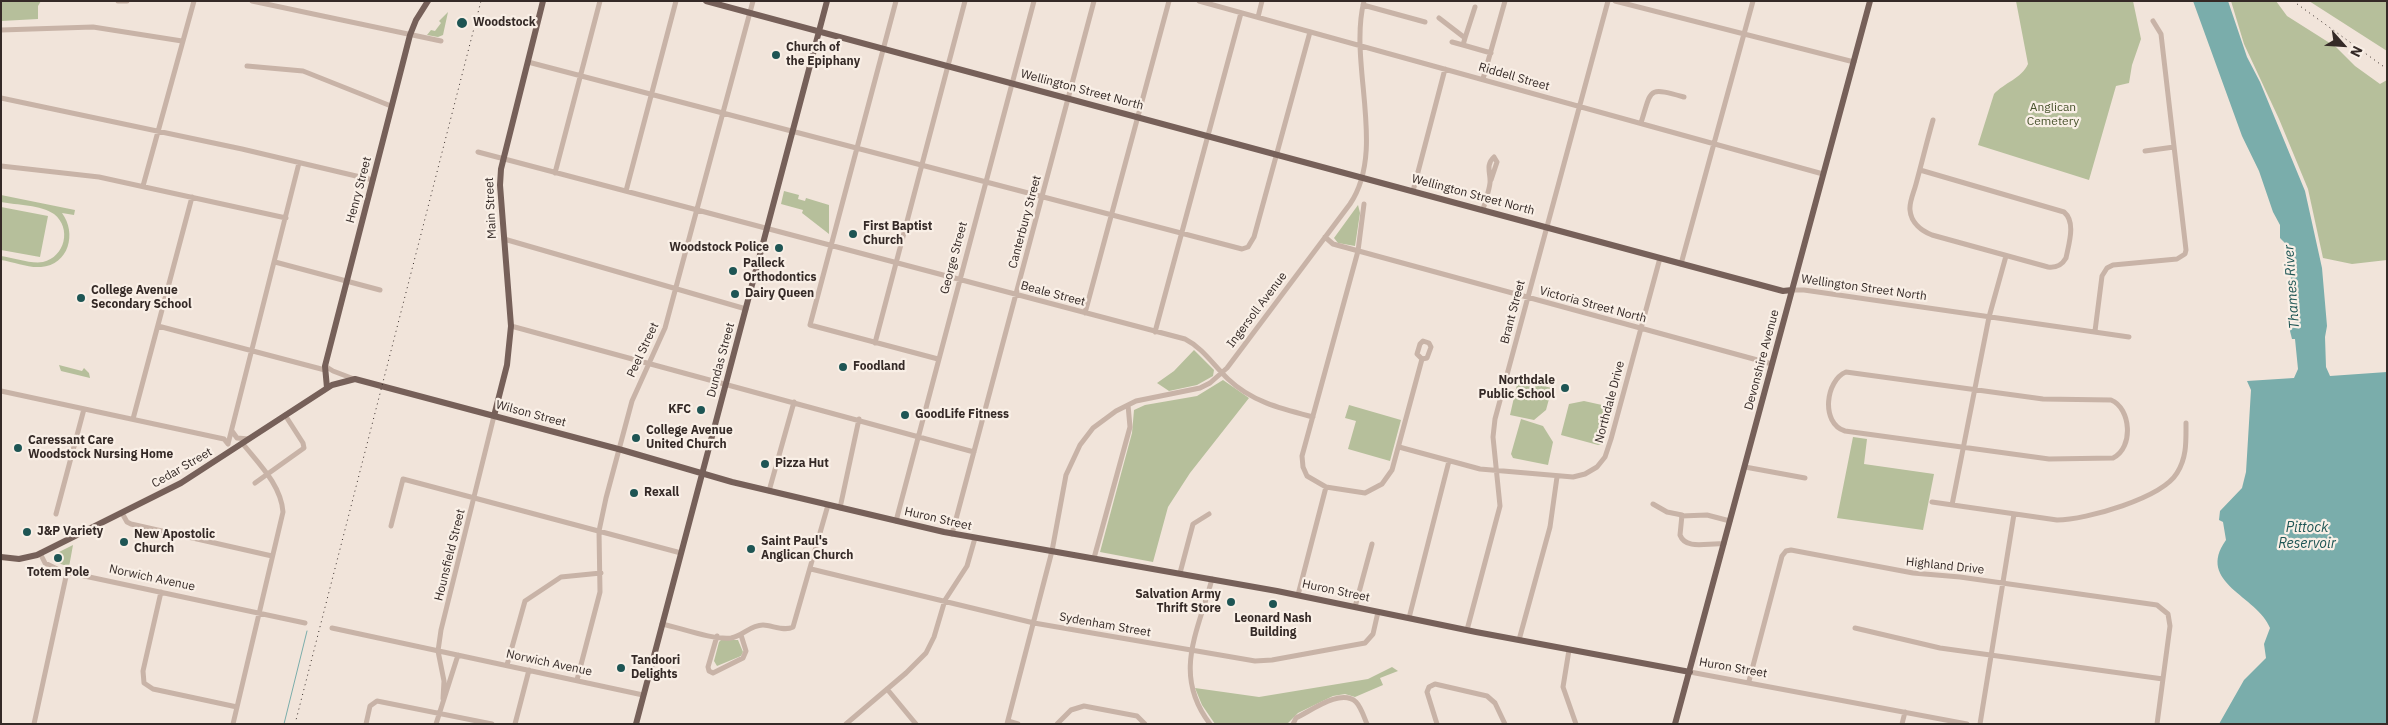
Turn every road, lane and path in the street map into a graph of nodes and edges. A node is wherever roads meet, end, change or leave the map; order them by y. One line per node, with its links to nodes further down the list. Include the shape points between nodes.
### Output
1 (118, 1): 2 (street)
2 (127, 1)
3 (194, 1): 38 (street)
4 (252, 1): 35 (street)
5 (428, 1): 35 (main road, Henry Street)
6 (543, 1): 45 (main road, Main Street)
7 (600, 1): 50 (street)
8 (676, 1): 53 (street)
9 (706, 1): 26 (main road, Wellington Street North)
10 (752, 1): 26 (street, Peel Street)
11 (827, 1): 33 (main road, Dundas Street)
12 (896, 1): 43 (street)
13 (965, 1): 48 (street)
14 (1034, 1): 52 (street, George Street)
15 (1094, 1): 56 (street, Canterbury Street)
16 (1169, 1): 60 (street)
17 (1199, 1): 27 (street, Riddell Street)
18 (1262, 1): 28 (street)
19 (1505, 1): 44 (street)
20 (1608, 1): 58 (street, Brant Street)
21 (1616, 1): 36 (street)
22 (1753, 1): 36 (street)
23 (1870, 1): 46 (main road, Devonshire Avenue)
24 (1363, 3): 31 (street); 42 (street, Ingersoll Avenue)
25 (1475, 8): 37 (street)
26 (750, 13): 33 (main road, Wellington Street North); 59 (street, Peel Street)
27 (1240, 13): 28 (street, Riddell Street); 65 (street)
28 (1258, 17): 34 (street, Riddell Street)
29 (1439, 18): 37 (street)
30 (2153, 21): 68 (street, via 2161,34)
31 (1424, 22)
32 (1, 30): 38 (street, via 93,26)
33 (819, 32): 43 (main road, Wellington Street North); 64 (main road, Dundas Street)
34 (1310, 32): 42 (street, Riddell Street); 71 (street)
35 (410, 34): 39 (street); 57 (main road, Henry Street)
36 (1744, 36): 46 (street); 66 (street)
37 (1466, 38): 41 (street)
38 (182, 41): 63 (street)
39 (441, 41)
40 (1452, 42): 41 (street)
41 (1463, 45): 44 (street)
42 (1361, 46): 49 (street, Riddell Street); 79 (street, Ingersoll Avenue, via 1366,157)
43 (884, 48): 48 (main road, Wellington Street North); 67 (street)
44 (1491, 53): 51 (street)
45 (528, 62): 50 (street); 72 (main road, Main Street)
46 (1854, 62): 78 (main road, Devonshire Avenue)
47 (247, 66): 57 (street, via 303,71)
48 (948, 66): 52 (main road, Wellington Street North); 74 (street)
49 (1445, 69): 51 (street, Riddell Street); 85 (street)
50 (581, 74): 53 (street); 77 (street)
51 (1483, 79): 58 (street, Riddell Street)
52 (1012, 83): 56 (main road, Wellington Street North); 82 (street, George Street)
53 (652, 94): 59 (street); 84 (street)
54 (1684, 97): 62 (street, via 1658,90 1653,92)
55 (1, 98): 63 (street)
56 (1068, 98): 60 (main road, Wellington Street North); 86 (street, Canterbury Street)
57 (391, 106): 80 (main road, Henry Street)
58 (1580, 106): 62 (street, Riddell Street); 93 (street, Brant Street)
59 (723, 112): 64 (street); 89 (street, Peel Street)
60 (1138, 117): 65 (main road, Wellington Street North); 91 (street)
61 (1933, 120): 76 (street)
62 (1641, 123): 66 (street, Riddell Street)
63 (158, 130): 73 (street); 83 (street)
64 (794, 130): 67 (street); 94 (main road, Dundas Street)
65 (1209, 135): 71 (main road, Wellington Street North); 95 (street)
66 (1714, 144): 78 (street, Riddell Street); 104 (street)
67 (857, 147): 74 (street); 98 (street)
68 (2174, 147): 69 (street); 118 (street, via 2185,254 2177,259 2107,268 2102,276)
69 (2145, 151)
70 (478, 152): 72 (street, Beale Street)
71 (1277, 154): 79 (main road, Wellington Street North); 95 (street, via 1254,237 1248,247 1239,248)
72 (503, 159): 77 (street, Beale Street); 97 (main road, Main Street, via 500,185)
73 (299, 163): 80 (street); 92 (street)
74 (922, 164): 82 (street); 103 (street)
75 (1, 166): 83 (street, via 86,175)
76 (1920, 170): 100 (street, via 1910,211 1921,230); 100 (street, via 2062,211 2069,216 2071,226 2066,258 2059,266 2048,268)
77 (555, 173): 84 (street, Beale Street)
78 (1823, 174): 109 (main road, Devonshire Avenue)
79 (1363, 177): 85 (main road, Wellington Street North); 96 (street, Ingersoll Avenue, via 1352,200)
80 (373, 180): 106 (main road, Henry Street)
81 (1491, 180): 90 (street)
82 (985, 181): 86 (street); 105 (street, George Street)
83 (143, 186): 87 (street)
84 (626, 191): 89 (street, Beale Street)
85 (1413, 191): 90 (main road, Wellington Street North)
86 (1042, 196): 91 (street); 110 (street, Canterbury Street)
87 (192, 197): 92 (street); 115 (street)
88 (1364, 204): 99 (street)
89 (697, 210): 94 (street, Beale Street); 108 (street, Peel Street)
90 (1483, 210): 93 (main road, Wellington Street North)
91 (1111, 214): 95 (street); 113 (street)
92 (286, 218): 102 (street)
93 (1546, 227): 101 (main road, Wellington Street North); 111 (street, Brant Street)
94 (767, 229): 98 (street, Beale Street); 112 (main road, Dundas Street)
95 (1181, 233): 119 (street)
96 (1324, 237): 99 (street, Victoria Street North, via 1333,244); 128 (street, Ingersoll Avenue)
97 (504, 239): 108 (street); 116 (main road, Main Street)
98 (831, 246): 103 (street, Beale Street); 121 (street, via 810,325)
99 (1358, 251): 111 (street, Victoria Street North); 139 (street)
100 (2006, 256): 114 (street)
101 (1660, 258): 104 (main road, Wellington Street North); 117 (street, Northdale Drive)
102 (275, 262): 106 (street); 122 (street)
103 (896, 263): 105 (street, Beale Street); 121 (street)
104 (1681, 264): 109 (main road, Wellington Street North, via 1784,291)
105 (959, 279): 110 (street, Beale Street); 123 (street, George Street)
106 (346, 281): 107 (street); 127 (main road, Henry Street)
107 (380, 290)
108 (676, 290): 112 (street); 125 (street, Peel Street, via 662,336)
109 (1792, 290): 114 (street, Wellington Street North); 126 (main road, Devonshire Avenue)
110 (1017, 295): 113 (street, Beale Street); 152 (street, Canterbury Street)
111 (1527, 298): 117 (street, Victoria Street North); 155 (street, Brant Street, via 1495,418 1493,437)
112 (746, 309): 130 (main road, Dundas Street)
113 (1086, 313): 119 (street, Beale Street)
114 (1989, 316): 118 (street, Wellington Street North); 133 (street)
115 (158, 326): 122 (street, Wilson Street); 140 (street)
116 (511, 326): 125 (street); 138 (main road, Main Street, via 507,365)
117 (1641, 328): 126 (street, Victoria Street North); 158 (street, Northdale Drive, via 1605,457 1585,474)
118 (2094, 331): 120 (street, Wellington Street North)
119 (1155, 332): 128 (street, Beale Street, via 1190,342)
120 (2129, 337)
121 (874, 343): 123 (street)
122 (252, 351): 127 (street, Wilson Street); 143 (street)
123 (938, 359): 144 (street, George Street)
124 (1422, 359): 149 (street)
125 (649, 362): 130 (street); 150 (street, Peel Street, via 632,401)
126 (1772, 364): 154 (main road, Devonshire Avenue)
127 (325, 368): 129 (street, Wilson Street); 131 (main road, Henry Street)
128 (1222, 373): 135 (street, Ingersoll Avenue, via 1194,390); 139 (street, Beale Street, via 1238,388 1267,404)
129 (355, 379): 131 (main road); 138 (main road, Wilson Street)
130 (726, 383): 134 (street); 156 (main road, Dundas Street)
131 (327, 388): 137 (main road, Cedar Street)
132 (1, 390): 136 (street)
133 (1975, 390): 148 (street); 148 (street, via 1854,372 1842,374 1832,383 1828,414 1839,429); 148 (street, via 2043,399 2111,400 2125,412 2126,443 2120,454 2110,458 2049,459)
134 (794, 402): 141 (street); 162 (street)
135 (1128, 405): 182 (street, Ingersoll Avenue, via 1101,421 1076,451 1066,475); 187 (street, via 1130,427)
136 (84, 409): 140 (street); 170 (street)
137 (285, 415): 145 (main road, Cedar Street); 157 (street, via 304,448)
138 (494, 416): 150 (main road, Wilson Street); 163 (street, Hounsfield Street)
139 (1313, 417): 161 (street, via 1302,456 1303,467 1309,479)
140 (133, 419): 146 (street, via 224,439)
141 (859, 419): 144 (street); 168 (street)
142 (2186, 423): 172 (street, via 2186,446 2179,469 2171,481 2148,496 2068,520)
143 (232, 430): 145 (street, via 236,437); 146 (street)
144 (918, 436): 152 (street); 174 (street, George Street)
145 (249, 440): 147 (main road, Cedar Street)
146 (228, 444): 151 (street)
147 (243, 444): 151 (main road, Cedar Street); 157 (street)
148 (1963, 447): 167 (street)
149 (1398, 448): 153 (street, Northdale Drive); 161 (street, via 1389,475 1372,491 1358,493)
150 (619, 449): 156 (main road, Wilson Street); 177 (street, Peel Street)
151 (232, 451): 169 (main road, Cedar Street, via 181,483)
152 (974, 452): 178 (street, Canterbury Street)
153 (1449, 461): 155 (street, Northdale Drive); 200 (street)
154 (1744, 467): 159 (street); 175 (main road, Devonshire Avenue)
155 (1497, 470): 158 (street, Northdale Drive); 206 (street, Brant Street, via 1500,506)
156 (702, 472): 162 (main road, Huron Street); 184 (main road, Dundas Street)
157 (267, 475): 160 (street); 185 (street, via 279,493 282,508)
158 (1557, 477): 209 (street, via 1550,527)
159 (1805, 478)
160 (255, 483)
161 (1326, 487): 195 (street)
162 (769, 491): 166 (main road, Huron Street)
163 (474, 498): 176 (street, via 403,479); 177 (street); 212 (street, Hounsfield Street)
164 (1932, 502): 167 (street)
165 (1654, 504): 173 (street)
166 (828, 505): 168 (main road, Huron Street); 188 (street)
167 (1952, 505): 172 (street)
168 (840, 508): 174 (main road, Huron Street)
169 (122, 513): 183 (main road, Cedar Street); 185 (street, via 131,524)
170 (56, 514)
171 (1209, 514): 190 (street, via 1193,524)
172 (2014, 514): 193 (street)
173 (1681, 516): 175 (street, via 1707,515); 181 (street, via 1679,532 1682,541 1694,545)
174 (896, 521): 178 (main road, Huron Street)
175 (1730, 521): 181 (main road, Devonshire Avenue)
176 (391, 526)
177 (599, 531): 184 (street); 191 (street, Peel Street)
178 (952, 534): 179 (main road, Huron Street)
179 (975, 538): 182 (main road, Huron Street); 196 (street, via 967,566)
180 (1372, 544): 197 (street)
181 (1724, 544): 217 (main road, Devonshire Avenue)
182 (1052, 551): 187 (main road, Huron Street); 202 (street, Ingersoll Avenue)
183 (40, 553): 186 (main road, via 23,559); 189 (street, Norwich Avenue, via 49,566)
184 (680, 553): 203 (main road, Dundas Street)
185 (272, 556): 198 (street)
186 (1, 558)
187 (1094, 558): 190 (main road, Huron Street)
188 (811, 569): 196 (street, Sydenham Street); 207 (street, via 793,627 760,625)
189 (67, 572): 194 (street, Norwich Avenue); 228 (street)
190 (1180, 573): 192 (main road, Huron Street)
191 (601, 574): 215 (street, via 561,577 524,601); 219 (street, Peel Street, via 599,598)
192 (1212, 579): 195 (main road, Huron Street); 210 (street)
193 (2004, 583): 214 (street); 218 (street, Highland Drive, via 2150,602 2159,606 2168,614 2170,626); 220 (street, Highland Drive, via 1913,574 1788,550 1782,556)
194 (160, 592): 198 (street, Norwich Avenue); 224 (street, via 143,671 144,683 153,689)
195 (1298, 595): 197 (main road, Huron Street)
196 (945, 600): 202 (street, Sydenham Street); 221 (street, via 926,653)
197 (1355, 607): 199 (main road, Huron Street)
198 (258, 612): 201 (street, Norwich Avenue); 224 (street)
199 (1378, 612): 200 (main road, Huron Street); 210 (street, Sydenham Street, via 1371,637 1359,644 1262,661)
200 (1409, 618): 206 (main road, Huron Street)
201 (306, 622)
202 (1034, 623): 210 (street, Sydenham Street); 227 (street, Ingersoll Avenue)
203 (662, 624): 208 (street); 222 (main road, Dundas Street)
204 (332, 628): 212 (street, Norwich Avenue)
205 (1855, 628): 214 (street, via 1940,648)
206 (1467, 630): 209 (main road, Huron Street)
207 (741, 635): 208 (street); 208 (street, via 746,651 744,657 714,673 708,667)
208 (717, 636)
209 (1519, 640): 211 (main road, Huron Street)
210 (1193, 650): 240 (street, via 1189,666 1191,690)
211 (1569, 650): 217 (main road, Huron Street); 245 (street, via 1563,687)
212 (438, 651): 213 (street, Norwich Avenue); 223 (street, Hounsfield Street, via 444,681)
213 (458, 655): 215 (street, Norwich Avenue); 223 (street)
214 (1992, 655): 218 (street); 249 (street)
215 (507, 665): 216 (street, Norwich Avenue)
216 (529, 670): 219 (street, Norwich Avenue); 233 (street)
217 (1690, 672): 220 (street, Huron Street); 246 (main road, Devonshire Avenue)
218 (2163, 679): 250 (street)
219 (577, 680): 222 (street, Norwich Avenue)
220 (1749, 682): 225 (street, Huron Street)
221 (887, 690): 235 (street); 236 (street)
222 (643, 696): 234 (main road, Dundas Street)
223 (443, 699): 226 (street)
224 (237, 707): 229 (street)
225 (1906, 712): 247 (street); 248 (street, Huron Street)
226 (439, 713): 230 (street, via 373,702); 231 (street); 232 (street)
227 (1008, 722): 237 (street)
228 (34, 724)
229 (234, 724)
230 (366, 724)
231 (436, 724)
232 (492, 724)
233 (516, 724)
234 (636, 724)
235 (846, 724)
236 (916, 724)
237 (1018, 724)
238 (1056, 724): 239 (street, via 1071,710 1084,706 1137,716)
239 (1145, 724)
240 (1210, 724)
241 (1293, 724): 242 (street, via 1296,718 1344,697 1356,702)
242 (1367, 724)
243 (1437, 724): 244 (street, via 1427,692 1429,686 1435,684 1487,696 1496,703)
244 (1505, 724)
245 (1576, 724)
246 (1675, 724)
247 (1902, 724)
248 (1968, 724)
249 (1980, 724)
250 (2157, 724)

